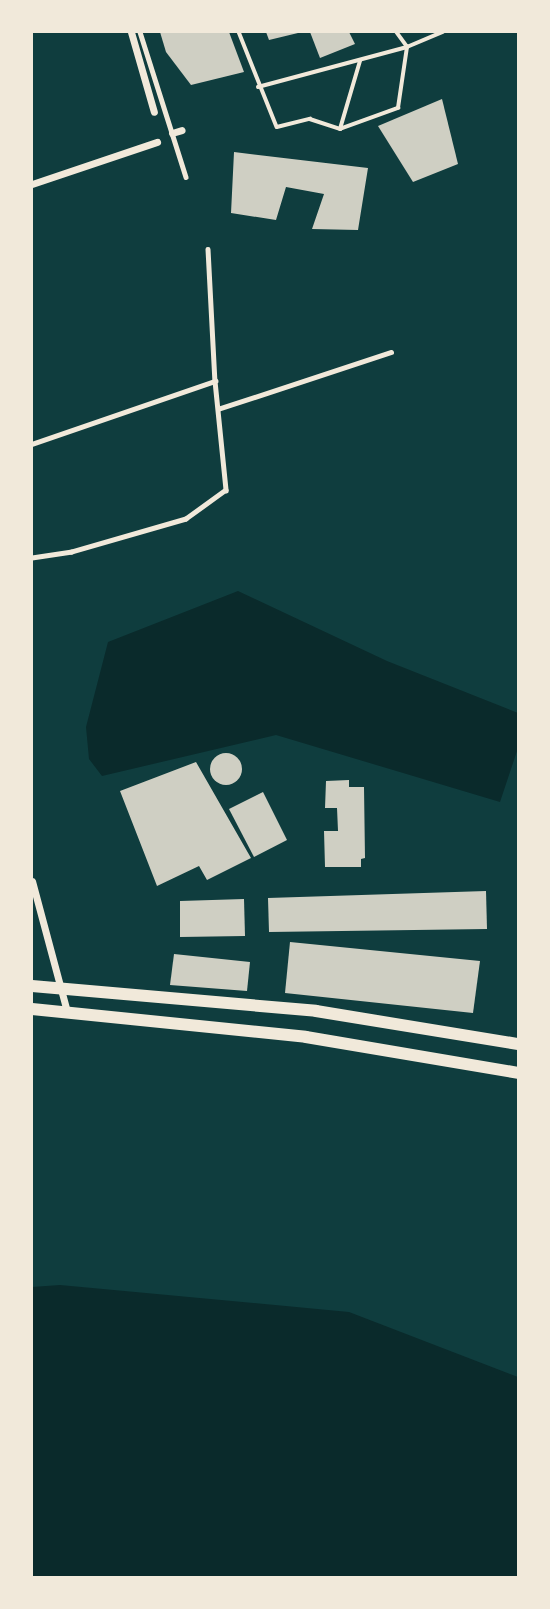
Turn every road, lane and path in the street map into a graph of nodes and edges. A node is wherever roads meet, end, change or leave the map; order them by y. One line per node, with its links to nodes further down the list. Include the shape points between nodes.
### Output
1 (131, 32): 9 (street)
2 (140, 32): 12 (lane)
3 (239, 32): 8 (path)
4 (396, 32): 6 (path)
5 (443, 32): 6 (path)
6 (407, 47): 7 (path); 10 (path, via 398,108)
7 (360, 61): 8 (path); 10 (path)
8 (258, 87): 10 (path, via 277,127 310,120)
9 (155, 112)
10 (340, 129)
11 (182, 130): 12 (street)
12 (172, 133): 14 (lane)
13 (158, 142): 15 (street)
14 (186, 177)
15 (32, 184)
16 (208, 249): 18 (lane)
17 (391, 352): 19 (lane)
18 (215, 381): 19 (lane); 20 (lane)
19 (218, 409): 21 (lane, via 226,490 186,519 72,552)
20 (32, 443)
21 (32, 558)
22 (32, 881): 24 (street)
23 (32, 986): 24 (main road)
24 (60, 987): 26 (street); 27 (main road, via 316,1011)
25 (32, 1009): 26 (main road)
26 (66, 1012): 28 (main road, via 306,1037)
27 (519, 1044)
28 (519, 1073)

